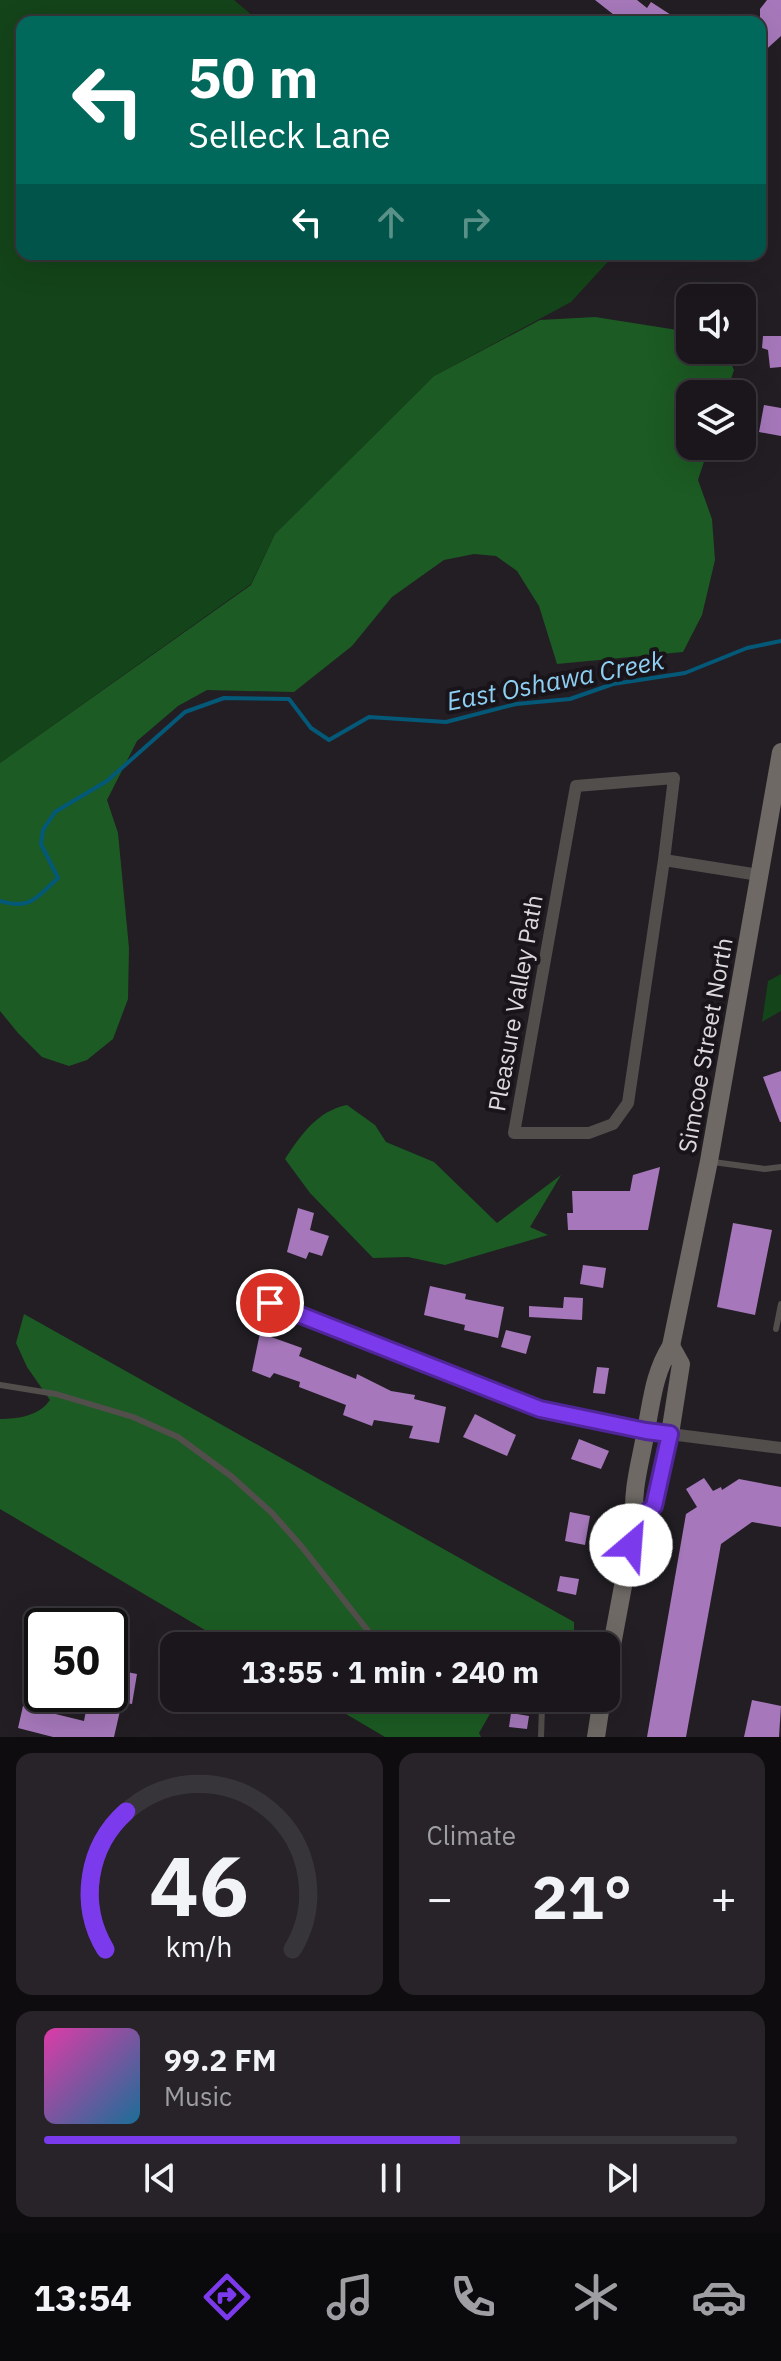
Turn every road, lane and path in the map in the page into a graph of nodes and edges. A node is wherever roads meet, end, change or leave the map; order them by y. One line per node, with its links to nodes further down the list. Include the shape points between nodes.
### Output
1 (781, 752): 3 (main road, Simcoe Street North)
2 (664, 860): 2 (street, Pleasure Valley Path, via 674,778 576,786 514,1133 589,1133 613,1124 628,1103); 3 (street)
3 (759, 875): 4 (main road, Simcoe Street North)
4 (709, 1161): 5 (lane); 9 (main road, Simcoe Street North)
5 (781, 1167)
6 (270, 1303): 11 (street, via 540,1409)
7 (781, 1304): 8 (lane)
8 (776, 1329)
9 (671, 1346): 11 (main road, Simcoe Street North, via 659,1365); 12 (main road, Simcoe Street North, via 681,1364)
10 (0, 1385): 15 (lane, via 56,1394 178,1437 272,1513)
11 (646, 1431): 12 (street); 14 (main road, Simcoe Street North, via 632,1502)
12 (670, 1434): 13 (street); 14 (main road, Simcoe Street North, via 654,1506)
13 (781, 1448)
14 (635, 1522): 16 (main road, Simcoe Street North)
15 (369, 1632)
16 (614, 1632)
17 (542, 1712): 19 (lane)
18 (600, 1712): 20 (main road)
19 (541, 1737)
20 (596, 1737)

